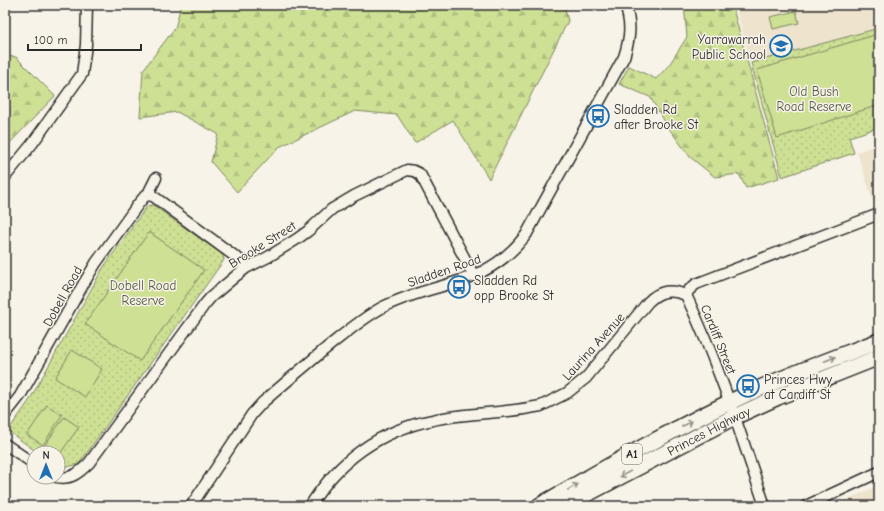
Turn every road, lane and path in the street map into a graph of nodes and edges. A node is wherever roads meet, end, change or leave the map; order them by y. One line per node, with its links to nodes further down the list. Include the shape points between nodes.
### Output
1 (87, 5): 3 (street, via 82,74)
2 (625, 5): 8 (street, Sladden Road, via 630,28 629,42 624,57 587,126 526,235 502,260)
3 (5, 177)
4 (156, 178): 5 (street, Dobell Road)
5 (148, 194): 7 (street, via 240,260); 13 (street, Dobell Road, via 138,203 96,263 20,396)
6 (879, 214): 9 (street, via 696,284)
7 (246, 268): 8 (street, Brooke Street, via 268,258 308,232 332,209 407,170 414,171 423,178); 18 (street, Brooke Street, via 210,297 90,463 78,474)
8 (474, 276): 19 (street, Sladden Road, via 400,300 359,322 262,403)
9 (686, 295): 12 (street, Cardiff Street); 20 (street, Laurina Avenue, via 668,290 656,295 586,378 567,393 541,406 433,420 414,424 384,436 347,461 326,483)
10 (879, 341): 12 (highway, Princes Highway / A1, one-way to 10)
11 (879, 357): 14 (highway, Princes Highway / A1)
12 (730, 402): 14 (street, Cardiff Street); 21 (highway, Princes Highway / A1, one-way to 12)
13 (5, 415)
14 (734, 417): 22 (highway, Princes Highway / A1, one-way to 22); 23 (street, Cardiff Street)
15 (5, 444): 16 (street)
16 (26, 458)
17 (879, 472): 24 (street)
18 (66, 477)
19 (191, 506)
20 (310, 506)
21 (539, 506)
22 (564, 506)
23 (765, 506)
24 (806, 506)

